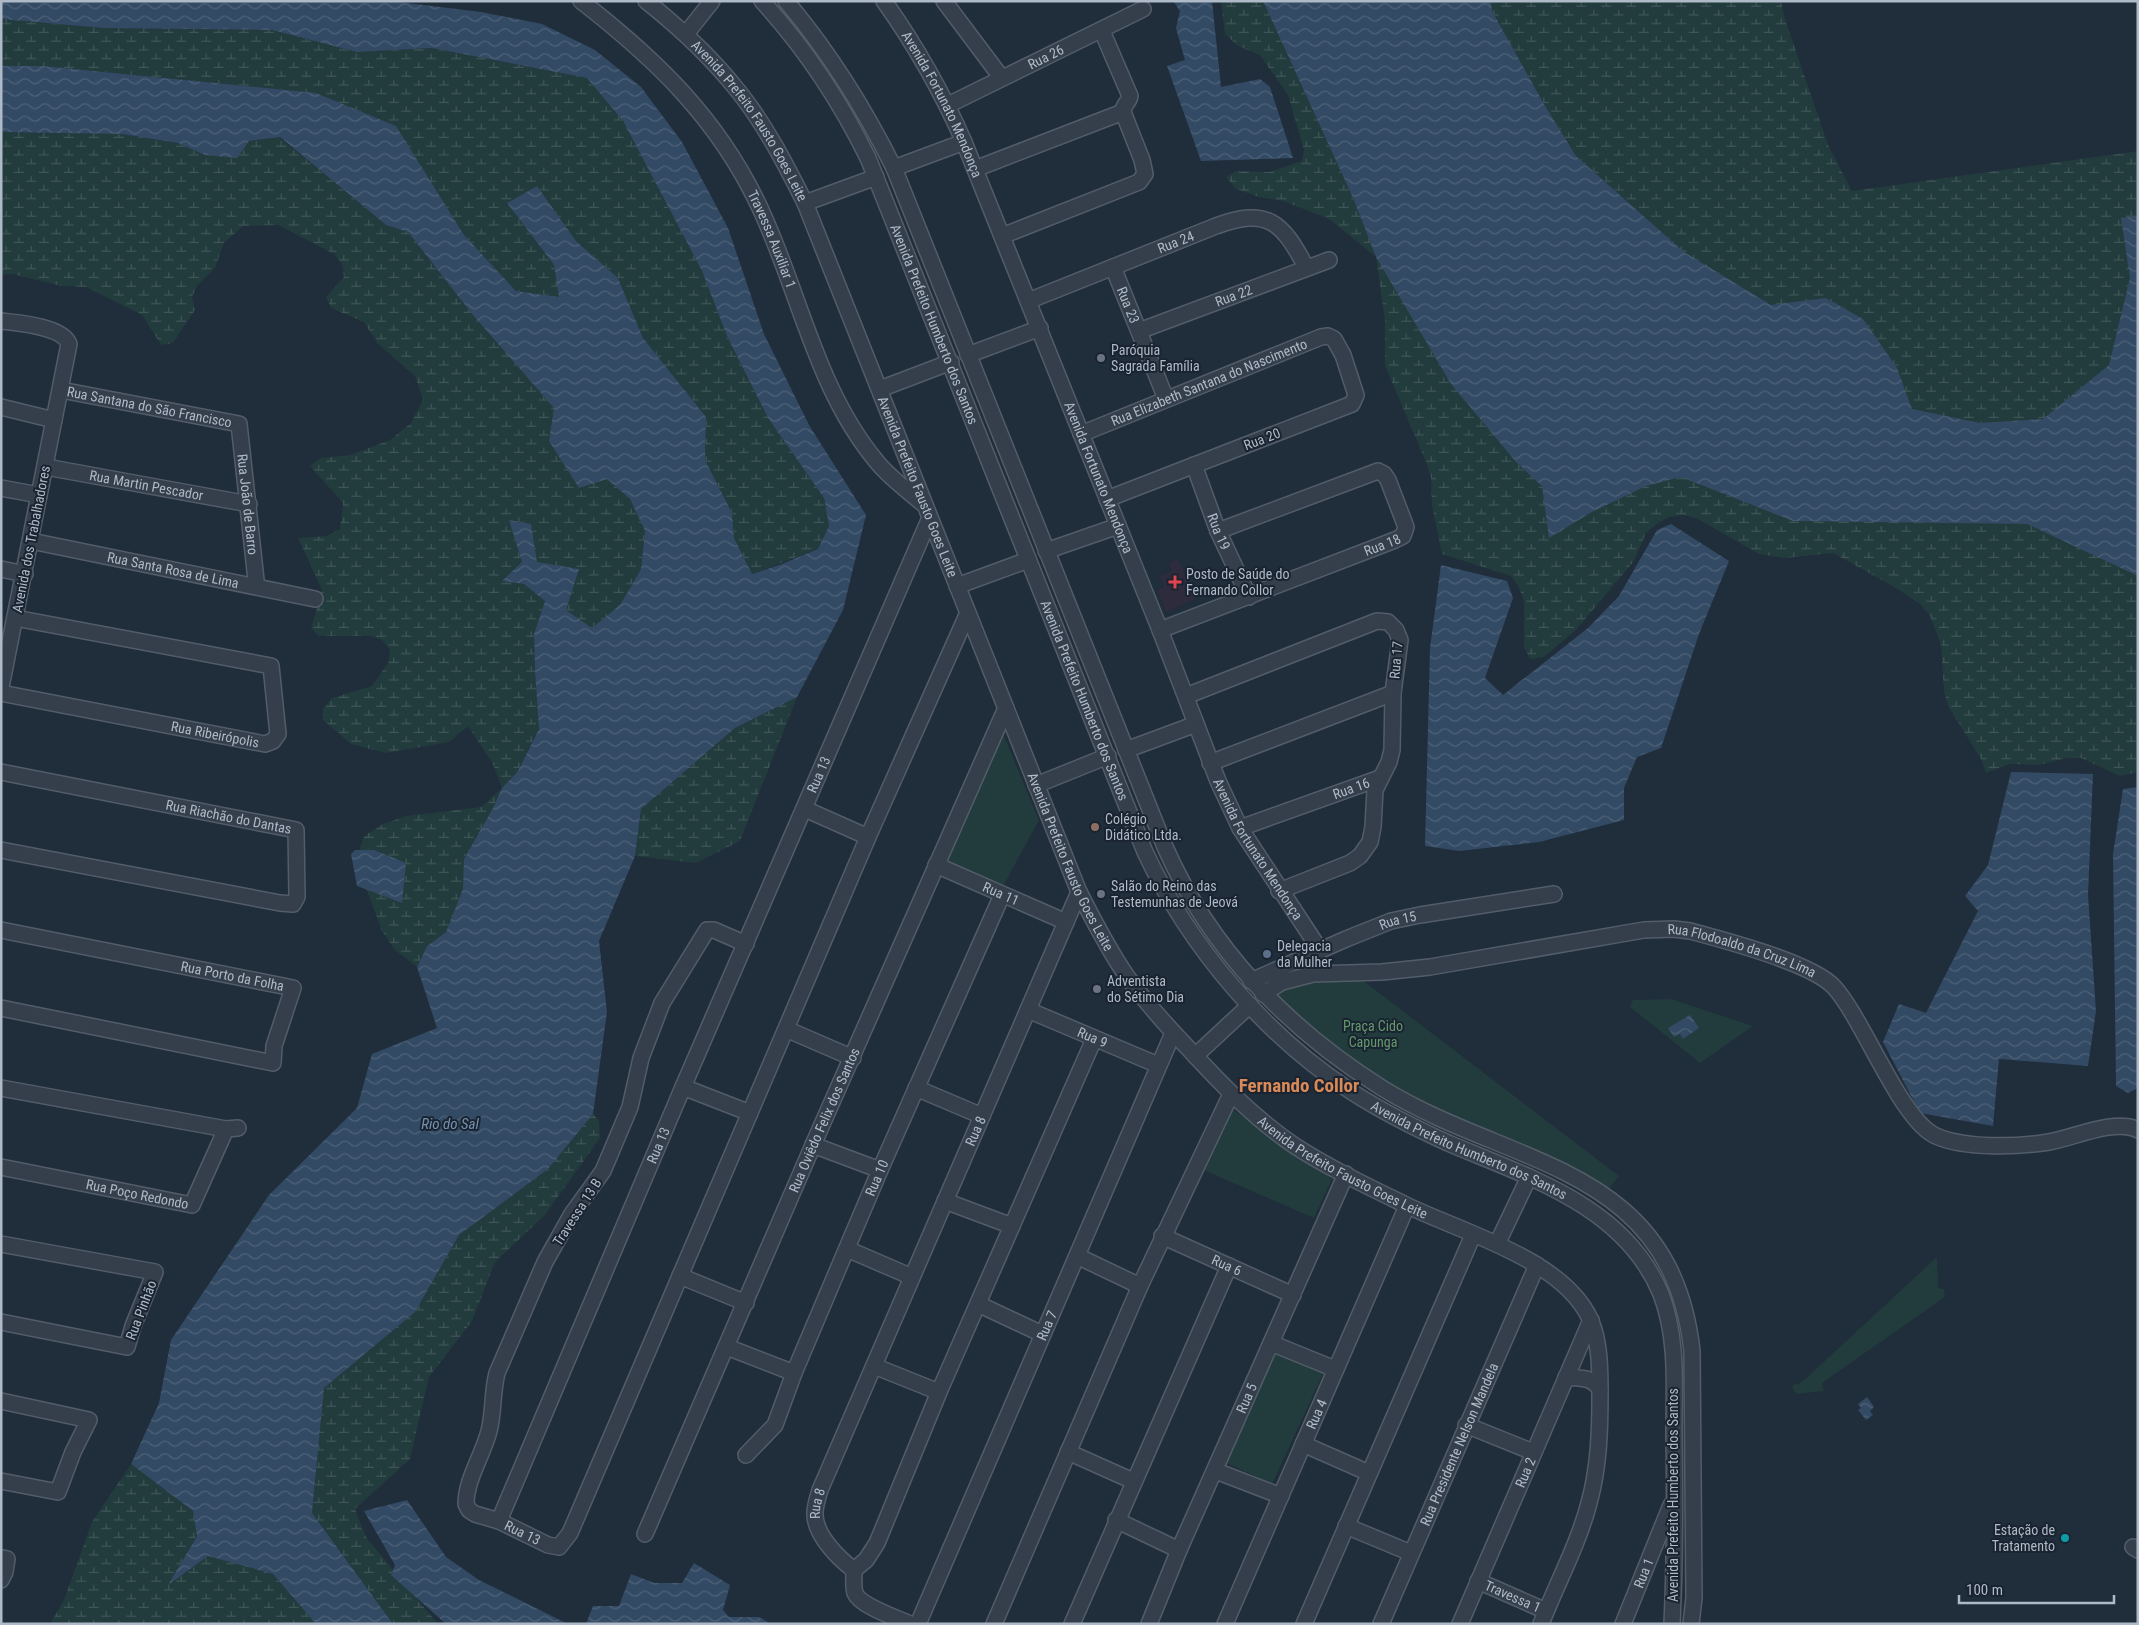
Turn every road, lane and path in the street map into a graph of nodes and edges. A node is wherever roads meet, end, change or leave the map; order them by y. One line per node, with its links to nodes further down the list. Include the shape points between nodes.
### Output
1 (581, 1): 43 (street, Travessa Auxiliar 1, via 670,78 717,135 760,208 815,353 853,428 885,470)
2 (646, 1): 10 (street, Avenida Prefeito Fausto Goes Leite)
3 (712, 1): 10 (street)
4 (762, 1): 17 (street, Avenida Prefeito Humberto dos Santos, via 830,90)
5 (786, 1): 15 (street, Avenida Prefeito Humberto dos Santos, via 846,80)
6 (884, 1): 12 (street, Avenida Fortunato Mendonça, via 918,50)
7 (944, 1): 11 (street)
8 (1143, 9): 9 (street, Rua 26)
9 (1102, 30): 11 (street, Rua 26); 13 (street, via 1130,96)
10 (686, 34): 18 (street, Avenida Prefeito Fausto Goes Leite, via 751,108 781,156)
11 (1001, 78): 12 (street, Rua 26)
12 (948, 105): 14 (street, Avenida Fortunato Mendonça)
13 (1122, 112): 16 (street); 19 (street, via 1144,168 1141,180)
14 (964, 142): 15 (street); 16 (street, Avenida Fortunato Mendonça)
15 (894, 168): 28 (street, Avenida Prefeito Humberto dos Santos)
16 (976, 169): 19 (street, Avenida Fortunato Mendonça)
17 (876, 176): 18 (street); 29 (street, Avenida Prefeito Humberto dos Santos)
18 (804, 204): 30 (street, Avenida Prefeito Fausto Goes Leite)
19 (1002, 236): 23 (street, Avenida Fortunato Mendonça)
20 (1329, 260): 22 (street, Rua 22)
21 (1113, 267): 22 (street, Rua 24, via 1228,222 1248,218 1268,221 1280,227 1293,242); 23 (street, Rua 24); 26 (street, Rua 23)
22 (1306, 267): 26 (street, Rua 22)
23 (1028, 301): 25 (street, Avenida Fortunato Mendonça)
24 (1, 321): 31 (street, Avenida dos Trabalhadores, via 45,328 67,339 69,349)
25 (1040, 328): 28 (street); 36 (street, Avenida Fortunato Mendonça)
26 (1139, 331): 32 (street, Rua 23)
27 (1335, 340): 32 (street, Rua Elizabeth Santana do Nascimento, via 1324,336 1308,341); 37 (street, Rua 20, via 1355,389 1356,398 1352,404)
28 (968, 355): 48 (street, Avenida Prefeito Humberto dos Santos)
29 (951, 362): 30 (street); 49 (street, Avenida Prefeito Humberto dos Santos)
30 (880, 389): 43 (street, Avenida Prefeito Fausto Goes Leite)
31 (61, 390): 34 (street, Avenida dos Trabalhadores); 35 (street, Rua Santana do São Francisco)
32 (1166, 399): 36 (street, Rua Elizabeth Santana do Nascimento)
33 (1, 407): 34 (street)
34 (54, 420): 38 (street, Avenida dos Trabalhadores)
35 (239, 424): 42 (street, Rua João de Barro)
36 (1081, 434): 41 (street, Avenida Fortunato Mendonça)
37 (1194, 465): 41 (street, Rua 20); 46 (street, Rua 19)
38 (46, 467): 40 (street, Avenida dos Trabalhadores); 42 (street, Rua Martin Pescador)
39 (1, 488): 40 (street)
40 (39, 496): 47 (street, Avenida dos Trabalhadores)
41 (1107, 499): 45 (street, Avenida Fortunato Mendonça)
42 (249, 504): 52 (street, Rua João de Barro, via 256,580)
43 (923, 504): 44 (street, Avenida Prefeito Fausto Goes Leite)
44 (930, 520): 53 (street, Avenida Prefeito Fausto Goes Leite); 72 (street, Rua 13)
45 (1118, 526): 48 (street); 58 (street, Avenida Fortunato Mendonça)
46 (1218, 531): 54 (street, Rua 19); 54 (street, Rua 18, via 1372,472 1380,471 1388,480 1406,527 1402,537)
47 (31, 541): 51 (street, Avenida dos Trabalhadores); 52 (street, Rua Santa Rosa de Lima)
48 (1046, 551): 66 (street, Avenida Prefeito Humberto dos Santos)
49 (1028, 560): 53 (street); 67 (street, Avenida Prefeito Humberto dos Santos)
50 (1, 569): 51 (street)
51 (24, 574): 57 (street, Avenida dos Trabalhadores)
52 (252, 586): 55 (street, Rua Santa Rosa de Lima)
53 (957, 586): 56 (street, Avenida Prefeito Fausto Goes Leite)
54 (1248, 597): 58 (street, Rua 18)
55 (315, 599)
56 (967, 615): 64 (street, Avenida Prefeito Fausto Goes Leite); 74 (street, Rua 13)
57 (15, 618): 59 (street, Avenida dos Trabalhadores); 61 (street, Rua Ribeirópolis, via 271,666 278,734 265,744)
58 (1160, 630): 63 (street, Avenida Fortunato Mendonça)
59 (5, 648): 60 (street, Avenida dos Trabalhadores)
60 (1, 687)
61 (1, 693)
62 (1393, 693): 63 (street, Rua 17, via 1399,636 1394,626 1382,620); 68 (street, Rua 17); 70 (street, Rua 16, via 1392,750)
63 (1186, 696): 65 (street, Avenida Fortunato Mendonça)
64 (1006, 708): 71 (street, Avenida Prefeito Fausto Goes Leite); 76 (street, Rua Oviêdo Felix dos Santos)
65 (1196, 724): 66 (street); 68 (street, Avenida Fortunato Mendonça)
66 (1126, 750): 77 (street, Avenida Prefeito Humberto dos Santos)
67 (1108, 756): 71 (street); 78 (street, Avenida Prefeito Humberto dos Santos)
68 (1210, 763): 73 (street, Avenida Fortunato Mendonça)
69 (1, 772): 75 (street, Rua Riachão do Dantas, via 296,830 298,897 293,904 280,903)
70 (1380, 778): 73 (street, Rua 16); 79 (street, via 1375,790 1370,842 1363,853 1350,863)
71 (1036, 785): 80 (street, Avenida Prefeito Fausto Goes Leite)
72 (805, 809): 74 (street); 85 (street, Rua 13)
73 (1240, 828): 79 (street, Avenida Fortunato Mendonça)
74 (868, 837): 92 (street, Rua 13)
75 (1, 850)
76 (936, 866): 82 (street, Rua 11); 96 (street, Rua Oviêdo Felix dos Santos)
77 (1176, 872): 78 (street); 87 (street, Avenida Prefeito Humberto dos Santos, via 1216,937)
78 (1157, 877): 89 (street, Avenida Prefeito Humberto dos Santos, via 1188,928)
79 (1279, 890): 86 (street, Avenida Fortunato Mendonça)
80 (1079, 892): 83 (street, Rua 8); 93 (street, Avenida Prefeito Fausto Goes Leite, via 1104,941)
81 (1554, 894): 86 (street, Rua 15, via 1404,918)
82 (1002, 895): 83 (street, Rua 11); 100 (street, Rua 10)
83 (1066, 922): 91 (street, Rua 8)
84 (1, 930): 90 (street, Rua Porto da Folha, via 293,988 274,1046 273,1063)
85 (746, 944): 98 (street, Rua 13); 153 (street, Travessa 13 B, via 711,929 703,935 662,1003 641,1058 630,1107 603,1172 572,1214 549,1254 518,1321 497,1373 489,1430 466,1501 466,1506 473,1512)
86 (1320, 950): 87 (street, Rua 15)
87 (1251, 981): 88 (street, Avenida Prefeito Humberto dos Santos)
88 (1263, 994): 104 (street, Rua Flodoaldo da Cruz Lima, via 1282,982 1313,974 1430,967 1644,930 1690,931 1798,965 1826,980 1848,1007 1915,1119 1932,1134 1964,1142 2015,1145 2051,1142 2117,1126); 144 (street, Avenida Prefeito Humberto dos Santos, via 1312,1037 1382,1088 1450,1123 1572,1176 1618,1204 1640,1226 1676,1282 1689,1325)
89 (1250, 1005): 95 (street); 109 (street, Avenida Prefeito Humberto dos Santos, via 1296,1049 1367,1101 1414,1127)
90 (1, 1008)
91 (1028, 1010): 94 (street, Rua 9); 103 (street, Rua 8)
92 (786, 1029): 96 (street); 102 (street, Rua 13)
93 (1173, 1033): 95 (street, Avenida Prefeito Fausto Goes Leite); 97 (street, Rua 7)
94 (1094, 1039): 97 (street, Rua 9); 112 (street)
95 (1195, 1056): 101 (street, Avenida Prefeito Fausto Goes Leite)
96 (853, 1058): 105 (street, Rua Oviêdo Felix dos Santos)
97 (1158, 1065): 118 (street, Rua 7)
98 (683, 1087): 102 (street); 153 (street, Rua 13)
99 (1, 1088): 106 (street, Rua Poço Redondo, via 232,1129 192,1205)
100 (916, 1088): 103 (street); 107 (street, Rua 10)
101 (1231, 1094): 108 (street, Avenida Prefeito Fausto Goes Leite, via 1285,1138); 114 (street)
102 (750, 1112): 121 (street, Rua 13)
103 (982, 1116): 110 (street, Rua 8)
104 (2138, 1130)
105 (813, 1145): 107 (street); 125 (street, Rua Oviêdo Felix dos Santos)
106 (1, 1167)
107 (880, 1170): 117 (street, Rua 10)
108 (1346, 1174): 111 (street, Avenida Prefeito Fausto Goes Leite); 124 (street, Rua 5)
109 (1529, 1177): 116 (street); 143 (street, Avenida Prefeito Humberto dos Santos, via 1609,1222 1631,1245 1656,1285 1672,1339)
110 (945, 1201): 112 (street); 122 (street, Rua 8)
111 (1407, 1206): 113 (street, Avenida Prefeito Fausto Goes Leite); 133 (street, Rua 4)
112 (1012, 1226): 126 (street)
113 (1473, 1234): 116 (street, Avenida Prefeito Fausto Goes Leite); 147 (street)
114 (1162, 1236): 120 (street, Rua 6); 123 (street)
115 (1, 1244): 128 (street, Rua Pinhão, via 155,1272 127,1347)
116 (1497, 1244): 119 (street, Avenida Prefeito Fausto Goes Leite)
117 (847, 1249): 122 (street); 134 (street, Rua 10)
118 (1077, 1256): 123 (street); 129 (street, Rua 7)
119 (1537, 1265): 127 (street, Avenida Prefeito Fausto Goes Leite, via 1564,1286); 139 (street, Rua Presidente Nelson Mandela)
120 (1229, 1266): 124 (street, Rua 6); 149 (street)
121 (680, 1276): 125 (street); 153 (street, Rua 13, via 566,1540 558,1547 550,1546)
122 (912, 1277): 132 (street, Rua 8)
123 (1140, 1286): 141 (street)
124 (1292, 1295): 130 (street, Rua 5)
125 (746, 1303): 131 (street, Rua Oviêdo Felix dos Santos)
126 (978, 1304): 129 (street); 137 (street)
127 (1590, 1320): 135 (street, Rua 2); 136 (street, Avenida Prefeito Fausto Goes Leite, via 1599,1359)
128 (1, 1322)
129 (1042, 1334): 163 (street, Rua 7)
130 (1272, 1343): 133 (street); 146 (street, Rua 5)
131 (727, 1347): 134 (street); 155 (street, Rua Oviêdo Felix dos Santos)
132 (874, 1366): 137 (street); 159 (street, Rua 8, via 820,1490 815,1510 817,1525 827,1543)
133 (1335, 1369): 140 (street, Rua 4)
134 (794, 1373): 145 (street, Rua 10, via 775,1425)
135 (1566, 1377): 136 (street, via 1591,1379); 142 (street, Rua 2)
136 (1600, 1390): 162 (street, Avenida Prefeito Fausto Goes Leite, via 1597,1462 1591,1498 1571,1556)
137 (939, 1392): 159 (street, via 877,1543 866,1560)
138 (1, 1401): 148 (street, via 89,1420 72,1452 58,1492)
139 (1466, 1425): 142 (street); 157 (street, Rua Presidente Nelson Mandela)
140 (1303, 1444): 147 (street); 151 (street, Rua 4)
141 (1068, 1452): 149 (street); 164 (street)
142 (1533, 1452): 161 (street, Rua 2)
143 (1675, 1452): 144 (street); 150 (street, Avenida Prefeito Humberto dos Santos)
144 (1693, 1452): 173 (street, Avenida Prefeito Humberto dos Santos, via 1694,1598)
145 (746, 1455)
146 (1216, 1471): 151 (street); 156 (street, Rua 5)
147 (1369, 1472): 154 (street)
148 (1, 1481)
149 (1133, 1481): 152 (street)
150 (1675, 1494): 171 (street, Rua 1); 172 (street, Avenida Prefeito Humberto dos Santos)
151 (1280, 1496): 167 (street, Rua 4)
152 (1116, 1520): 156 (street); 165 (street)
153 (499, 1521)
154 (1346, 1526): 157 (street); 168 (street)
155 (645, 1534)
156 (1179, 1550): 166 (street, Rua 5)
157 (1411, 1553): 169 (street, Rua Presidente Nelson Mandela)
158 (1, 1558): 160 (street, via 7,1559)
159 (854, 1570): 163 (street, via 858,1598)
160 (1, 1580)
161 (1478, 1581): 162 (street, Travessa 1); 170 (street, Rua 2)
162 (1543, 1618)
163 (920, 1622)
164 (994, 1624)
165 (1072, 1624)
166 (1149, 1624)
167 (1225, 1624)
168 (1304, 1624)
169 (1381, 1624)
170 (1460, 1624)
171 (1623, 1624)
172 (1672, 1624)
173 (1691, 1624)

